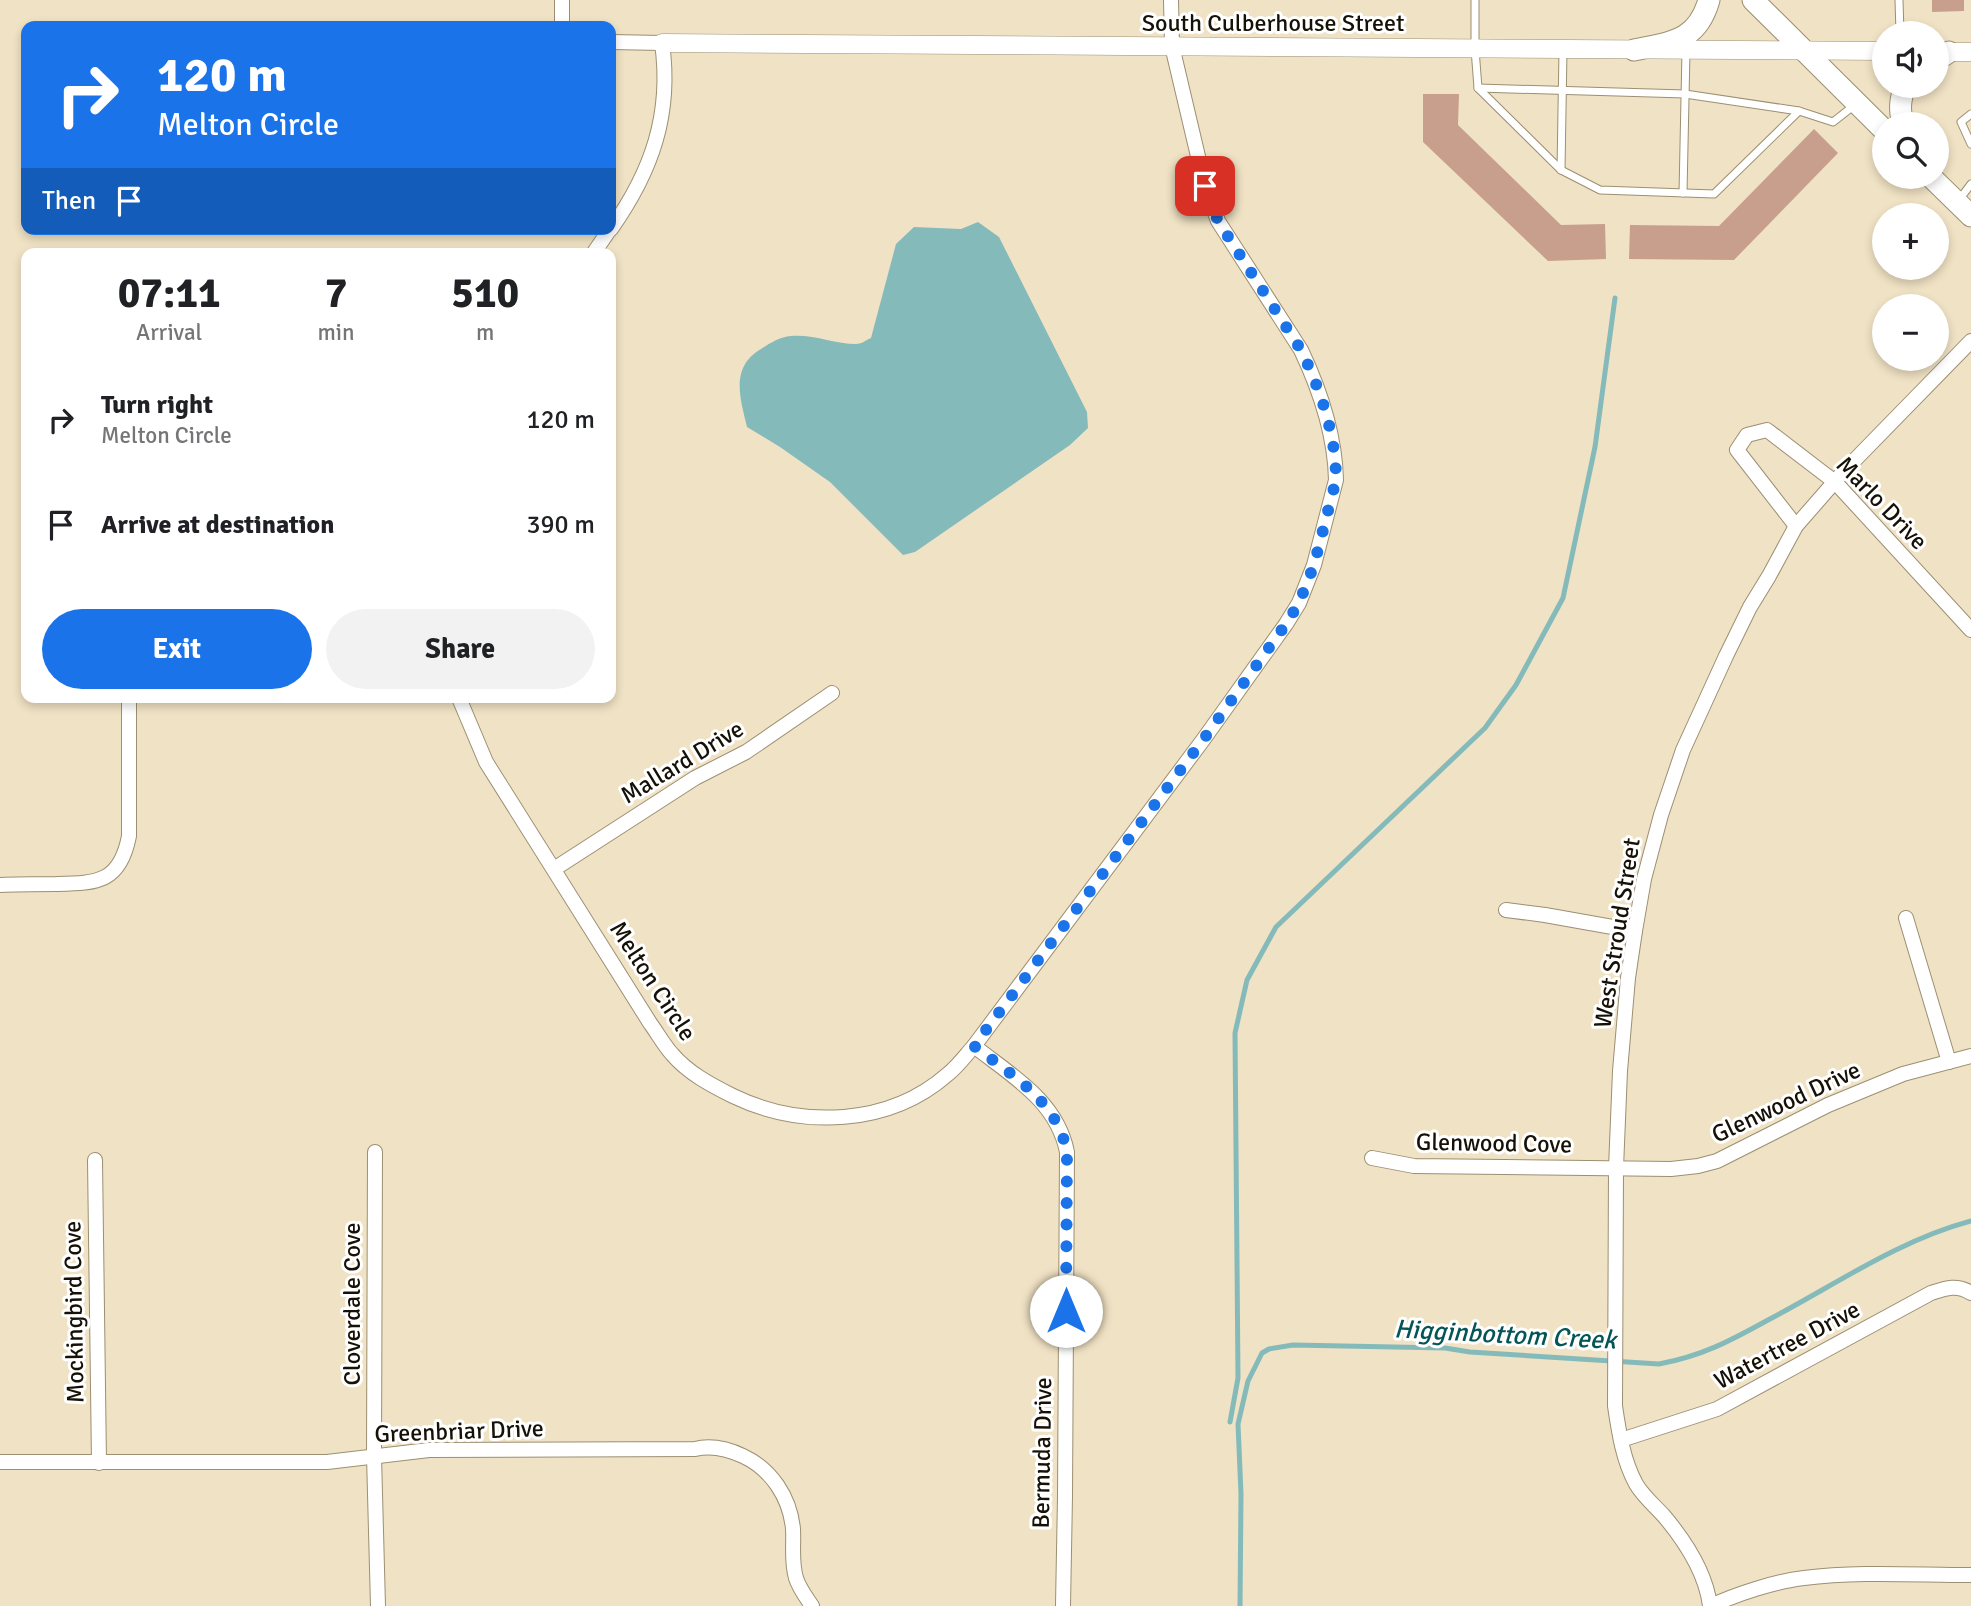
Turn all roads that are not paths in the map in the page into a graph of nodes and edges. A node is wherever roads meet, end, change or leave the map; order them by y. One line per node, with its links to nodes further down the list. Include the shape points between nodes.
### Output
1 (562, 0): 7 (street)
2 (1171, 0): 11 (street, Melton Circle)
3 (1475, 0): 12 (lane)
4 (1709, 0): 14 (main road, via 1699,21 1681,39)
5 (1753, 0): 16 (main road)
6 (1899, 0): 8 (lane)
7 (562, 21)
8 (1900, 21)
9 (616, 42): 10 (street)
10 (662, 43): 11 (street, South Culberhouse Street); 33 (street, via 664,105 656,145)
11 (1171, 46): 12 (street, South Culberhouse Street); 46 (street, Melton Circle, via 1218,221 1301,350 1327,416 1336,480 1314,565 1286,624)
12 (1475, 49): 13 (street, South Culberhouse Street); 20 (lane)
13 (1563, 49): 14 (street, South Culberhouse Street); 21 (lane)
14 (1634, 50): 15 (street, South Culberhouse Street)
15 (1686, 50): 16 (street, South Culberhouse Street); 22 (lane)
16 (1804, 51): 17 (street, South Culberhouse Street); 23 (main road)
17 (1872, 51)
18 (1971, 52): 19 (street)
19 (1949, 53)
20 (1478, 88): 21 (lane); 28 (lane)
21 (1562, 89): 22 (lane); 28 (lane)
22 (1685, 94): 24 (lane); 31 (lane)
23 (1857, 103): 24 (lane, via 1833,122); 26 (main road)
24 (1799, 111): 31 (lane, via 1714,194)
25 (1971, 114): 27 (lane, via 1961,122)
26 (1872, 118)
27 (1971, 144)
28 (1561, 170): 31 (lane, via 1600,190)
29 (1971, 184): 32 (lane)
30 (1943, 189): 32 (main road)
31 (1683, 193)
32 (1964, 209)
33 (616, 222)
34 (1971, 341): 35 (street, West Stroud Street)
35 (1835, 482): 36 (street, West Stroud Street); 36 (street, Marlo Drive, via 1767,430 1747,435 1737,450); 37 (street, Marlo Drive)
36 (1796, 526): 45 (street, West Stroud Street, via 1738,632 1683,750 1661,814)
37 (1971, 630)
38 (832, 693): 41 (street, Mallard Drive, via 746,752 695,778)
39 (129, 703): 42 (street, via 129,836 121,863 105,877 88,883)
40 (461, 703): 41 (street, Melton Circle, via 486,762)
41 (554, 869): 46 (street, Melton Circle, via 673,1055 711,1085 747,1102 808,1117 865,1115 923,1092 949,1074)
42 (0, 884)
43 (1506, 910): 45 (street)
44 (1906, 918): 48 (street)
45 (1635, 931): 52 (street, West Stroud Street, via 1620,1071)
46 (974, 1046): 61 (street, Bermuda Drive, via 1041,1099 1062,1133 1067,1152)
47 (1971, 1056): 48 (street, Glenwood Drive)
48 (1949, 1062): 52 (street, Glenwood Drive, via 1909,1071 1828,1105 1717,1161 1681,1168)
49 (375, 1152): 55 (street, Cloverdale Cove)
50 (1372, 1158): 52 (street, Glenwood Cove, via 1414,1166)
51 (95, 1160): 57 (street, Mockingbird Cove)
52 (1616, 1168): 54 (street, West Stroud Street, via 1615,1406)
53 (1971, 1293): 54 (street, Watertree Drive, via 1949,1287 1931,1293 1717,1409)
54 (1621, 1440): 62 (street, West Stroud Street, via 1636,1484 1686,1546)
55 (374, 1456): 57 (street, Greenbriar Drive, via 327,1462); 59 (street, Cloverdale Cove); 60 (street, Greenbriar Drive, via 429,1450 704,1447 735,1451 766,1471 789,1506 796,1579)
56 (0, 1462): 57 (street, Greenbriar Drive)
57 (99, 1462)
58 (1971, 1575): 62 (street, via 1805,1578)
59 (378, 1606)
60 (812, 1606)
61 (1063, 1606)
62 (1711, 1606)

